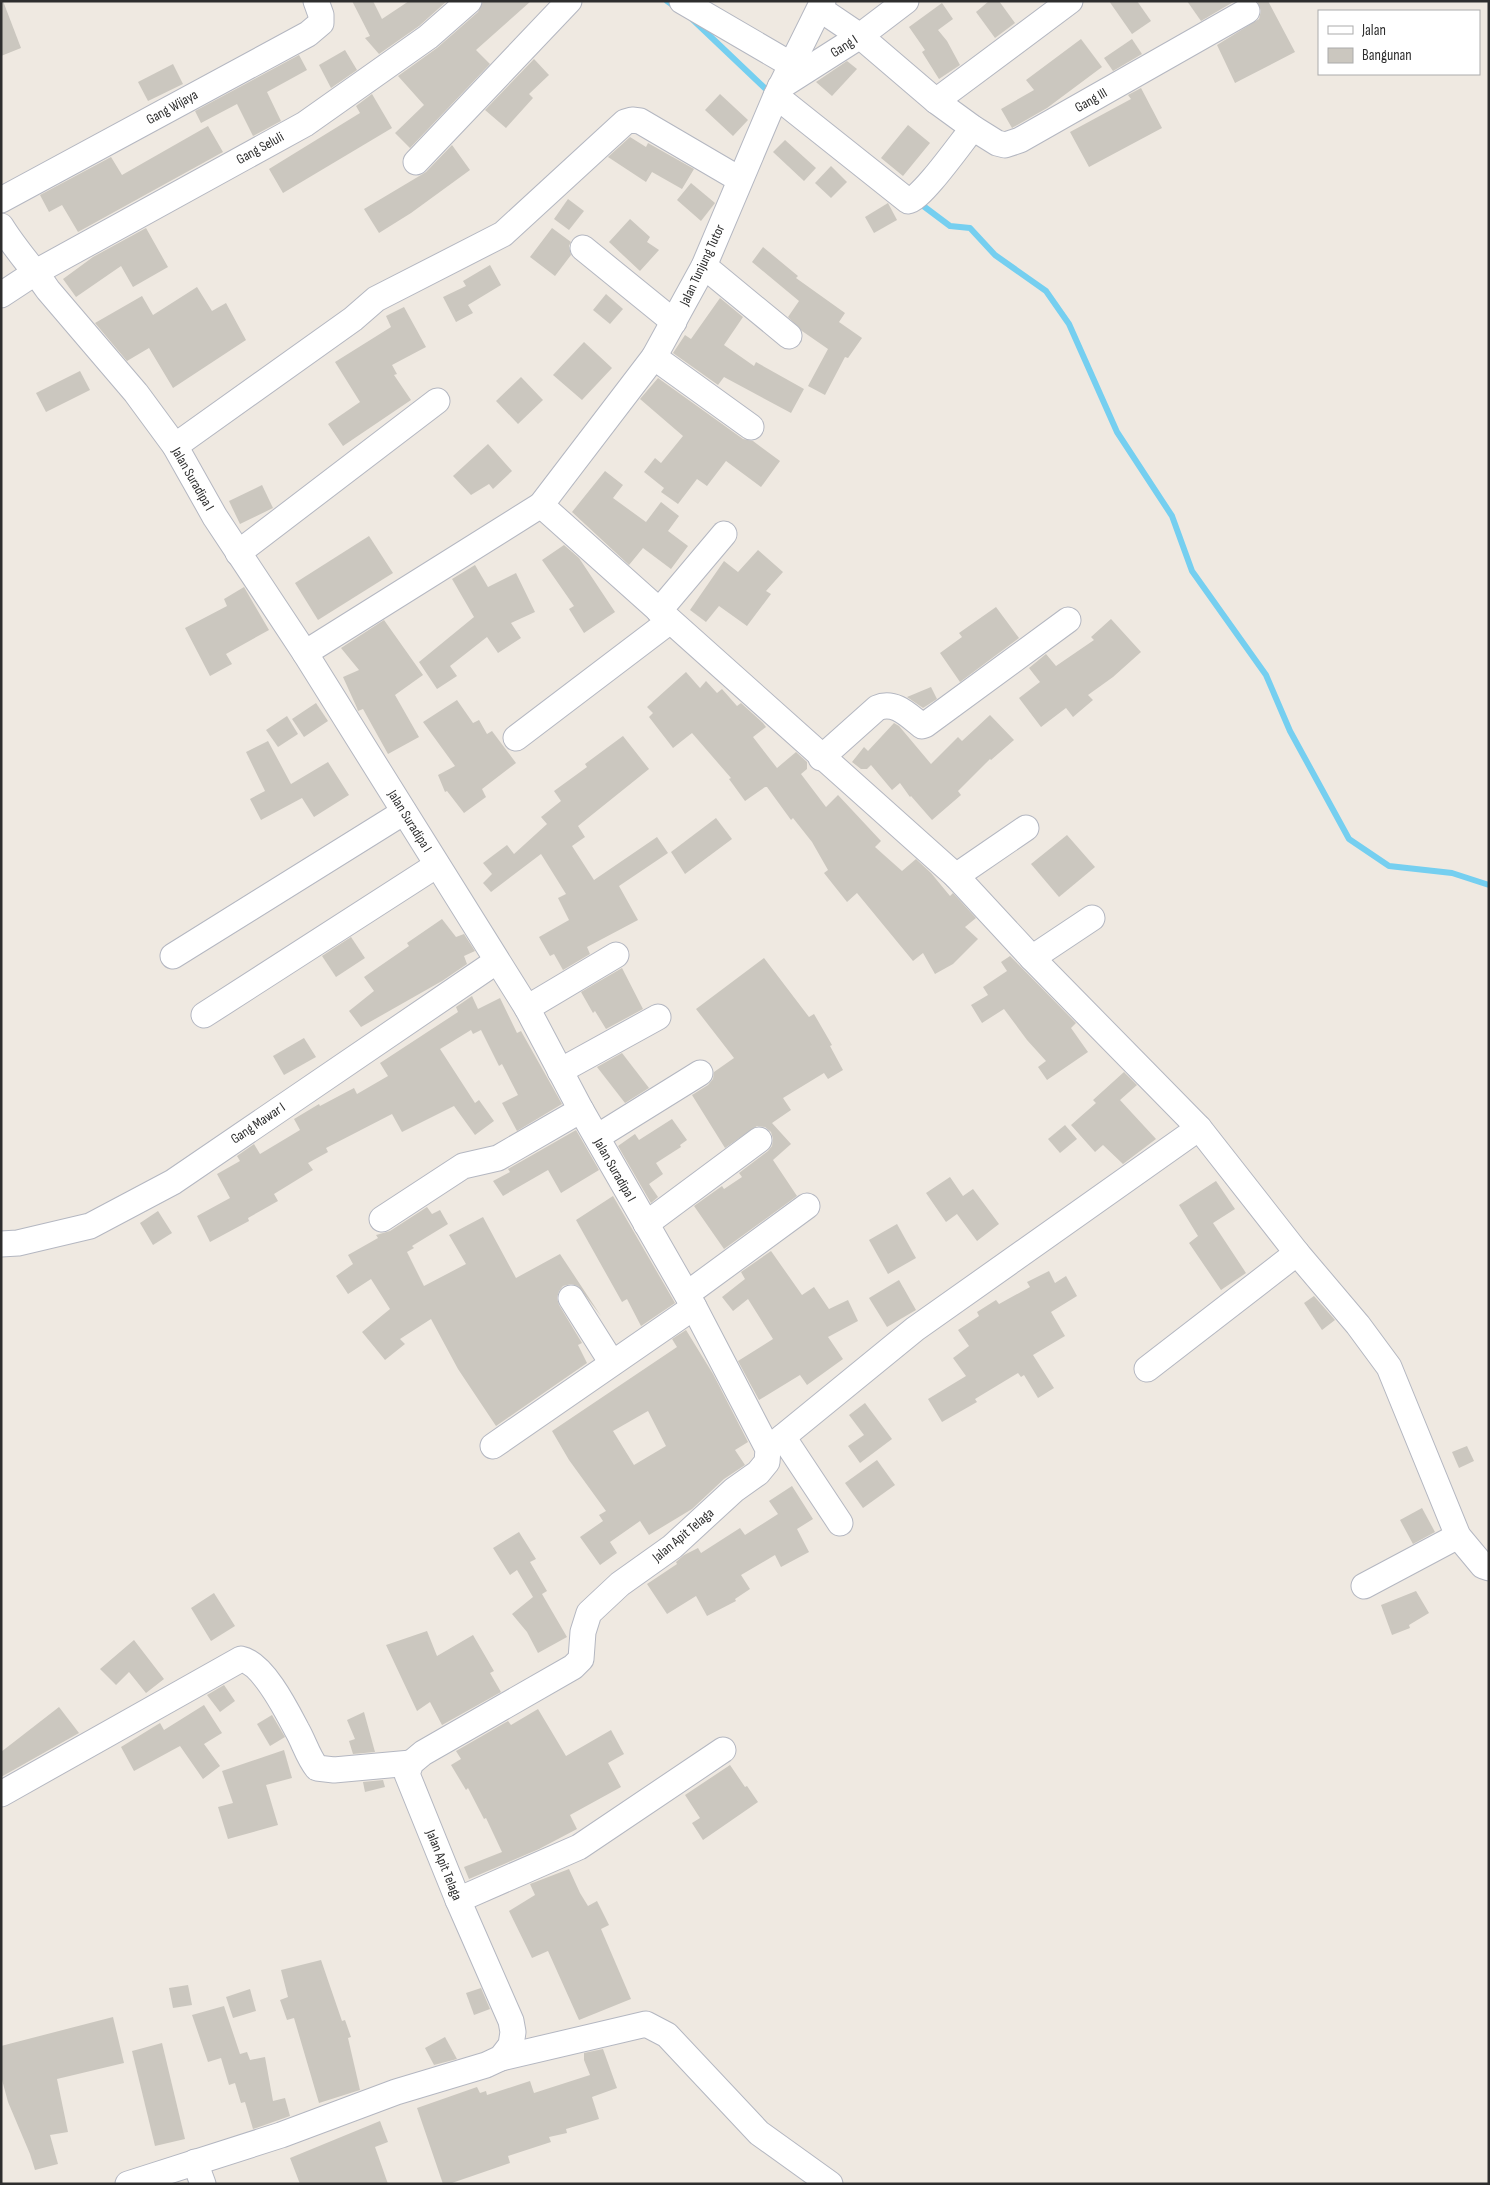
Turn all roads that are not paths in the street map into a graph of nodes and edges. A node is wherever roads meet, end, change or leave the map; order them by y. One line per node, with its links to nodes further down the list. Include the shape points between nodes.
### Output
1 (316, 1): 16 (street, Gang Wijaya, via 321,23 308,34)
2 (468, 1): 20 (street, Gang Seluli, via 428,37 305,124)
3 (569, 1): 14 (street)
4 (682, 1): 10 (street)
5 (906, 1): 9 (street, Gang I)
6 (1070, 1): 12 (street)
7 (821, 5): 9 (street, Gang III); 10 (street, Jalan Tunjung Tutor)
8 (1246, 11): 13 (street, Gang III, via 1020,140 1005,145 997,143)
9 (860, 36): 11 (street, Gang I); 12 (street, Gang III)
10 (790, 64): 11 (street, Jalan Tunjung Tutor)
11 (778, 91): 13 (street, via 908,201 923,191); 15 (street, Jalan Tunjung Tutor)
12 (936, 101): 13 (street, Gang III)
13 (973, 128)
14 (416, 162)
15 (739, 179): 19 (street, Jalan Tunjung Tutor); 27 (street, via 640,121 625,122 503,234 376,299 345,325)
16 (1, 200)
17 (1, 226): 20 (street, Jalan Suradipa I)
18 (583, 248): 22 (street)
19 (704, 266): 22 (street, Jalan Tunjung Tutor); 23 (street)
20 (36, 272): 21 (street, Gang Seluli); 27 (street, Jalan Suradipa I, via 136,393)
21 (1, 295)
22 (674, 322): 24 (street, Jalan Tunjung Tutor)
23 (789, 336)
24 (654, 357): 26 (street); 28 (street, Jalan Tunjung Tutor)
25 (437, 401): 30 (street)
26 (751, 428)
27 (175, 446): 30 (street, Jalan Suradipa I)
28 (541, 505): 31 (street); 33 (street)
29 (724, 534): 31 (street)
30 (238, 553): 33 (street, Jalan Suradipa I)
31 (664, 616): 34 (street); 35 (street)
32 (1068, 620): 35 (street, via 925,725 891,704 884,705)
33 (305, 653): 36 (street, Jalan Suradipa I)
34 (516, 738)
35 (821, 758): 39 (street)
36 (404, 812): 38 (street, Jalan Suradipa I); 42 (street)
37 (1026, 828): 39 (street)
38 (437, 865): 44 (street, Jalan Suradipa I); 46 (street)
39 (956, 876): 43 (street)
40 (1092, 918): 43 (street)
41 (616, 955): 45 (street)
42 (173, 956)
43 (1032, 958): 51 (street)
44 (497, 961): 45 (street, Jalan Suradipa I); 57 (street, Gang Mawar I, via 173,1182 90,1226)
45 (527, 1008): 48 (street, Jalan Suradipa I)
46 (204, 1015)
47 (658, 1017): 48 (street)
48 (560, 1071): 50 (street, Jalan Suradipa I)
49 (700, 1073): 52 (street)
50 (581, 1110): 52 (street, Jalan Suradipa I); 55 (street, via 498,1158 464,1166)
51 (1199, 1128): 58 (street); 63 (street, via 915,1329)
52 (597, 1137): 56 (street, Jalan Suradipa I)
53 (759, 1140): 56 (street)
54 (807, 1206): 60 (street)
55 (382, 1219)
56 (646, 1224): 60 (street, Jalan Suradipa I)
57 (10, 1244)
58 (1297, 1253): 62 (street); 66 (street, via 1389,1367)
59 (571, 1298): 61 (street)
60 (690, 1301): 61 (street); 63 (street, Jalan Suradipa I)
61 (612, 1364): 64 (street)
62 (1147, 1368)
63 (775, 1443): 65 (street, Jalan Suradipa I); 70 (street, Jalan Apit Telaga, via 758,1473 734,1490 672,1547 620,1584 589,1613 583,1632 581,1659)
64 (493, 1446)
65 (840, 1524)
66 (1458, 1536): 67 (street); 68 (street)
67 (1486, 1567)
68 (1364, 1586)
69 (723, 1750): 72 (street, via 579,1847)
70 (411, 1763): 71 (street, via 334,1770 317,1768 262,1673 241,1659); 72 (street, Jalan Apit Telaga, via 407,1774)
71 (1, 1794)
72 (458, 1900): 73 (street, Jalan Apit Telaga, via 511,2021 511,2045)
73 (501, 2058): 74 (street, via 396,2092 281,2135); 76 (street, via 646,2024 667,2035 759,2133)
74 (199, 2173): 75 (street)
75 (128, 2184)
76 (830, 2184)

